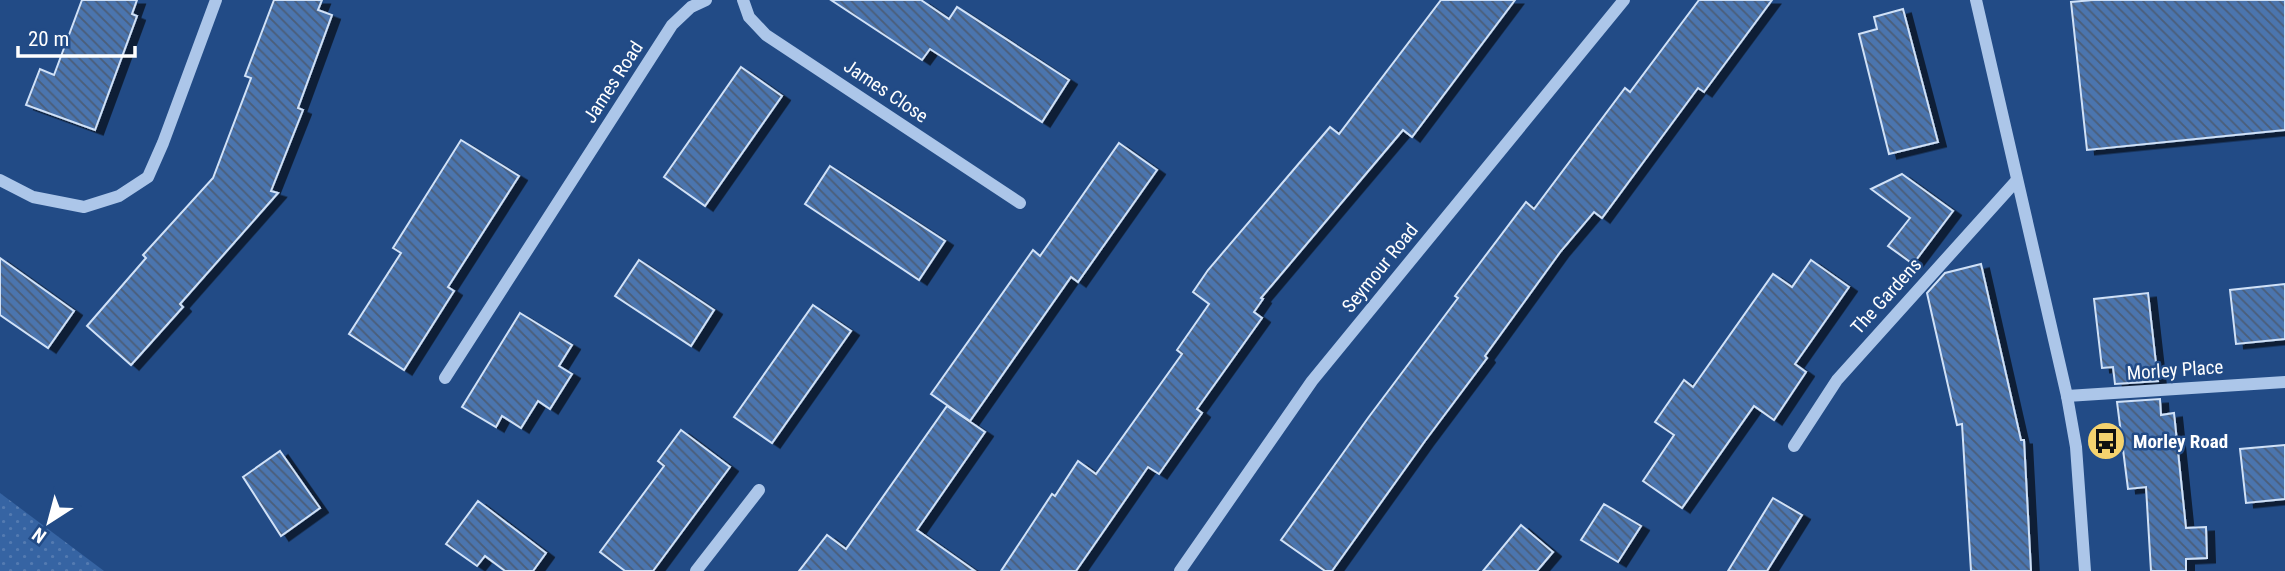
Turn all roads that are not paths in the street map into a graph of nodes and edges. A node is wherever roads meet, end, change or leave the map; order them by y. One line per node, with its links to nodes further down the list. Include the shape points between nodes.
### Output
1 (216, 0): 6 (street, via 148,177 119,196 84,207 33,197)
2 (706, 0): 9 (street, James Road, via 672,25)
3 (743, 0): 8 (street, James Close, via 766,35)
4 (1624, 0): 15 (street, Seymour Road, via 1312,381)
5 (1976, 0): 7 (street)
6 (0, 180)
7 (2017, 180): 11 (street); 12 (street, The Gardens, via 1837,380)
8 (1020, 204)
9 (445, 378)
10 (2285, 382): 11 (street, Morley Place)
11 (2067, 396): 16 (street, via 2076,447)
12 (1794, 446)
13 (759, 490): 14 (street)
14 (696, 571)
15 (1180, 571)
16 (2085, 571)

